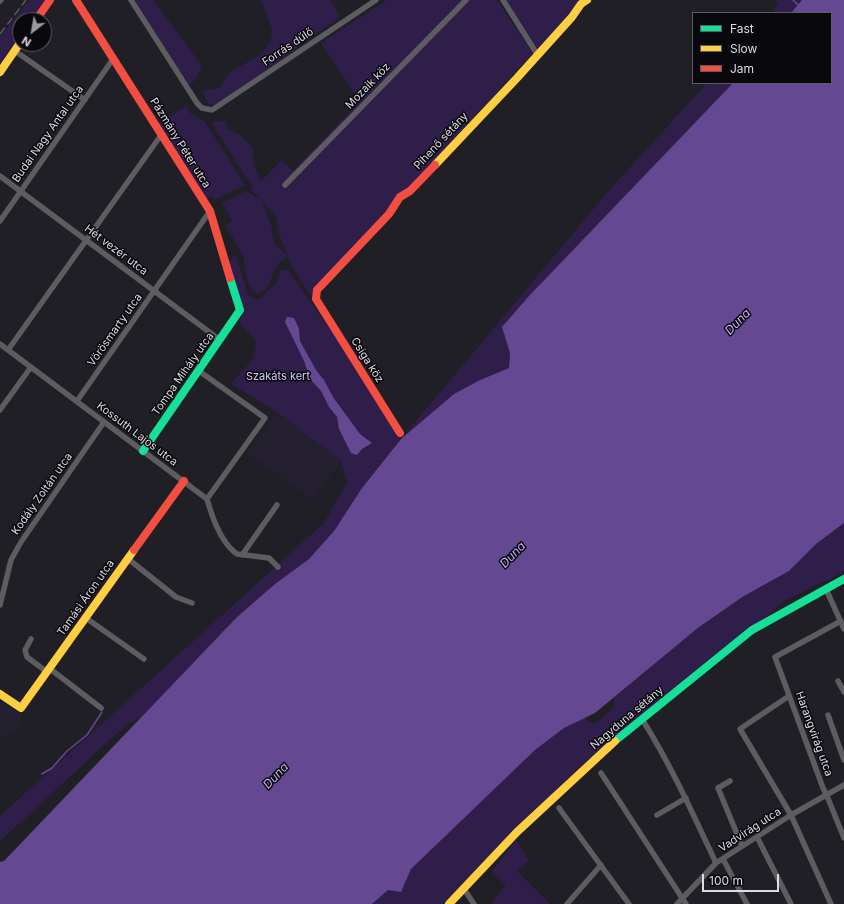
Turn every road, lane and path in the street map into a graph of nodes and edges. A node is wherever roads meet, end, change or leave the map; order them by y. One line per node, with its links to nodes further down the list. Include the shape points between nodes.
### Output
1 (50, 0): 8 (street)
2 (76, 0): 12 (street, Pázmány Péter utca)
3 (131, 0): 4 (street, Forrás dűlő, via 197,103 202,108 212,110)
4 (376, 0)
5 (466, 0): 17 (street, Mozaik köz)
6 (503, 0): 11 (street)
7 (586, 0): 11 (street, Pihenő sétány)
8 (42, 12)
9 (14, 52): 13 (street)
10 (16, 52): 14 (street)
11 (537, 54): 23 (street, Pihenő sétány, via 410,191 400,197 389,214 317,290)
12 (113, 59): 14 (street, Budai Nagy Antal utca); 15 (street, Pázmány Péter utca)
13 (0, 72)
14 (85, 100): 18 (street, Budai Nagy Antal utca)
15 (164, 135): 19 (street, Pázmány Péter utca); 21 (street, via 159,138 128,180)
16 (0, 176): 18 (street, Hét vezér utca)
17 (285, 186)
18 (21, 192): 20 (street, Budai Nagy Antal utca); 21 (street, Hét vezér utca)
19 (210, 211): 22 (street, Vörösmarty utca); 24 (street, Pázmány Péter utca)
20 (0, 221)
21 (87, 240): 22 (street, Hét vezér utca); 27 (street)
22 (154, 292): 25 (street, Hét vezér utca); 30 (street, Vörösmarty utca)
23 (316, 299): 33 (street, Csiga köz)
24 (240, 310): 25 (street, Tompa Mihály utca)
25 (220, 340): 29 (street, Tompa Mihály utca)
26 (0, 344): 27 (street, Kossuth Lajos utca)
27 (8, 350): 28 (street, Kossuth Lajos utca)
28 (31, 367): 30 (street, Kossuth Lajos utca); 31 (street)
29 (198, 371): 34 (street, Tompa Mihály utca); 36 (street, via 265,418)
30 (77, 401): 32 (street, Kossuth Lajos utca)
31 (0, 410)
32 (104, 422): 34 (street, Kossuth Lajos utca); 44 (street, Kodály Zoltán utca, via 11,560)
33 (400, 433)
34 (143, 451): 35 (street, Kossuth Lajos utca)
35 (184, 481): 36 (street, Kossuth Lajos utca); 39 (street, Tamási Áron utca)
36 (207, 499): 38 (street, via 218,528 233,552)
37 (277, 505): 38 (street)
38 (242, 555): 40 (street, via 269,558)
39 (127, 558): 43 (street, via 176,597); 45 (street, Tamási Áron utca)
40 (278, 566)
41 (844, 579): 42 (street, Nagyduna sétány)
42 (826, 589): 46 (street); 57 (street, Nagyduna sétány, via 752,630)
43 (192, 603)
44 (0, 605)
45 (86, 618): 49 (street); 50 (street, Tamási Áron utca)
46 (841, 621): 47 (street); 54 (street, Harangvirág utca, via 775,658)
47 (844, 629)
48 (31, 640): 50 (street, via 25,650 27,657)
49 (144, 659)
50 (48, 670): 53 (street, Tamási Áron utca, via 21,708); 55 (street)
51 (838, 681): 52 (street)
52 (844, 692)
53 (0, 694)
54 (790, 696): 62 (street, Harangvirág utca); 66 (street, via 740,729)
55 (101, 708)
56 (828, 715): 58 (street)
57 (642, 719): 63 (street); 73 (street, Nagyduna sétány, via 552,798)
58 (844, 760)
59 (601, 773): 74 (street)
60 (730, 781): 69 (street, via 718,788)
61 (844, 785): 62 (street, Vadvirág utca)
62 (827, 796): 66 (street, Vadvirág utca); 68 (street, Harangvirág utca)
63 (686, 798): 65 (street); 71 (street)
64 (559, 808): 72 (street)
65 (657, 815)
66 (791, 815): 67 (street, Vadvirág utca); 83 (street)
67 (757, 837): 69 (street, Vadvirág utca); 82 (street)
68 (844, 838)
69 (742, 846): 70 (street, Vadvirág utca)
70 (723, 859): 71 (street, Vadvirág utca); 81 (street)
71 (716, 863): 74 (street, Vadvirág utca)
72 (600, 865): 77 (street); 78 (street)
73 (464, 889): 75 (street, Nagyduna sétány); 76 (street)
74 (683, 898): 79 (street, Vadvirág utca); 80 (street)
75 (449, 904)
76 (474, 904)
77 (567, 904)
78 (629, 904)
79 (677, 904)
80 (686, 904)
81 (747, 904)
82 (791, 904)
83 (831, 904)

